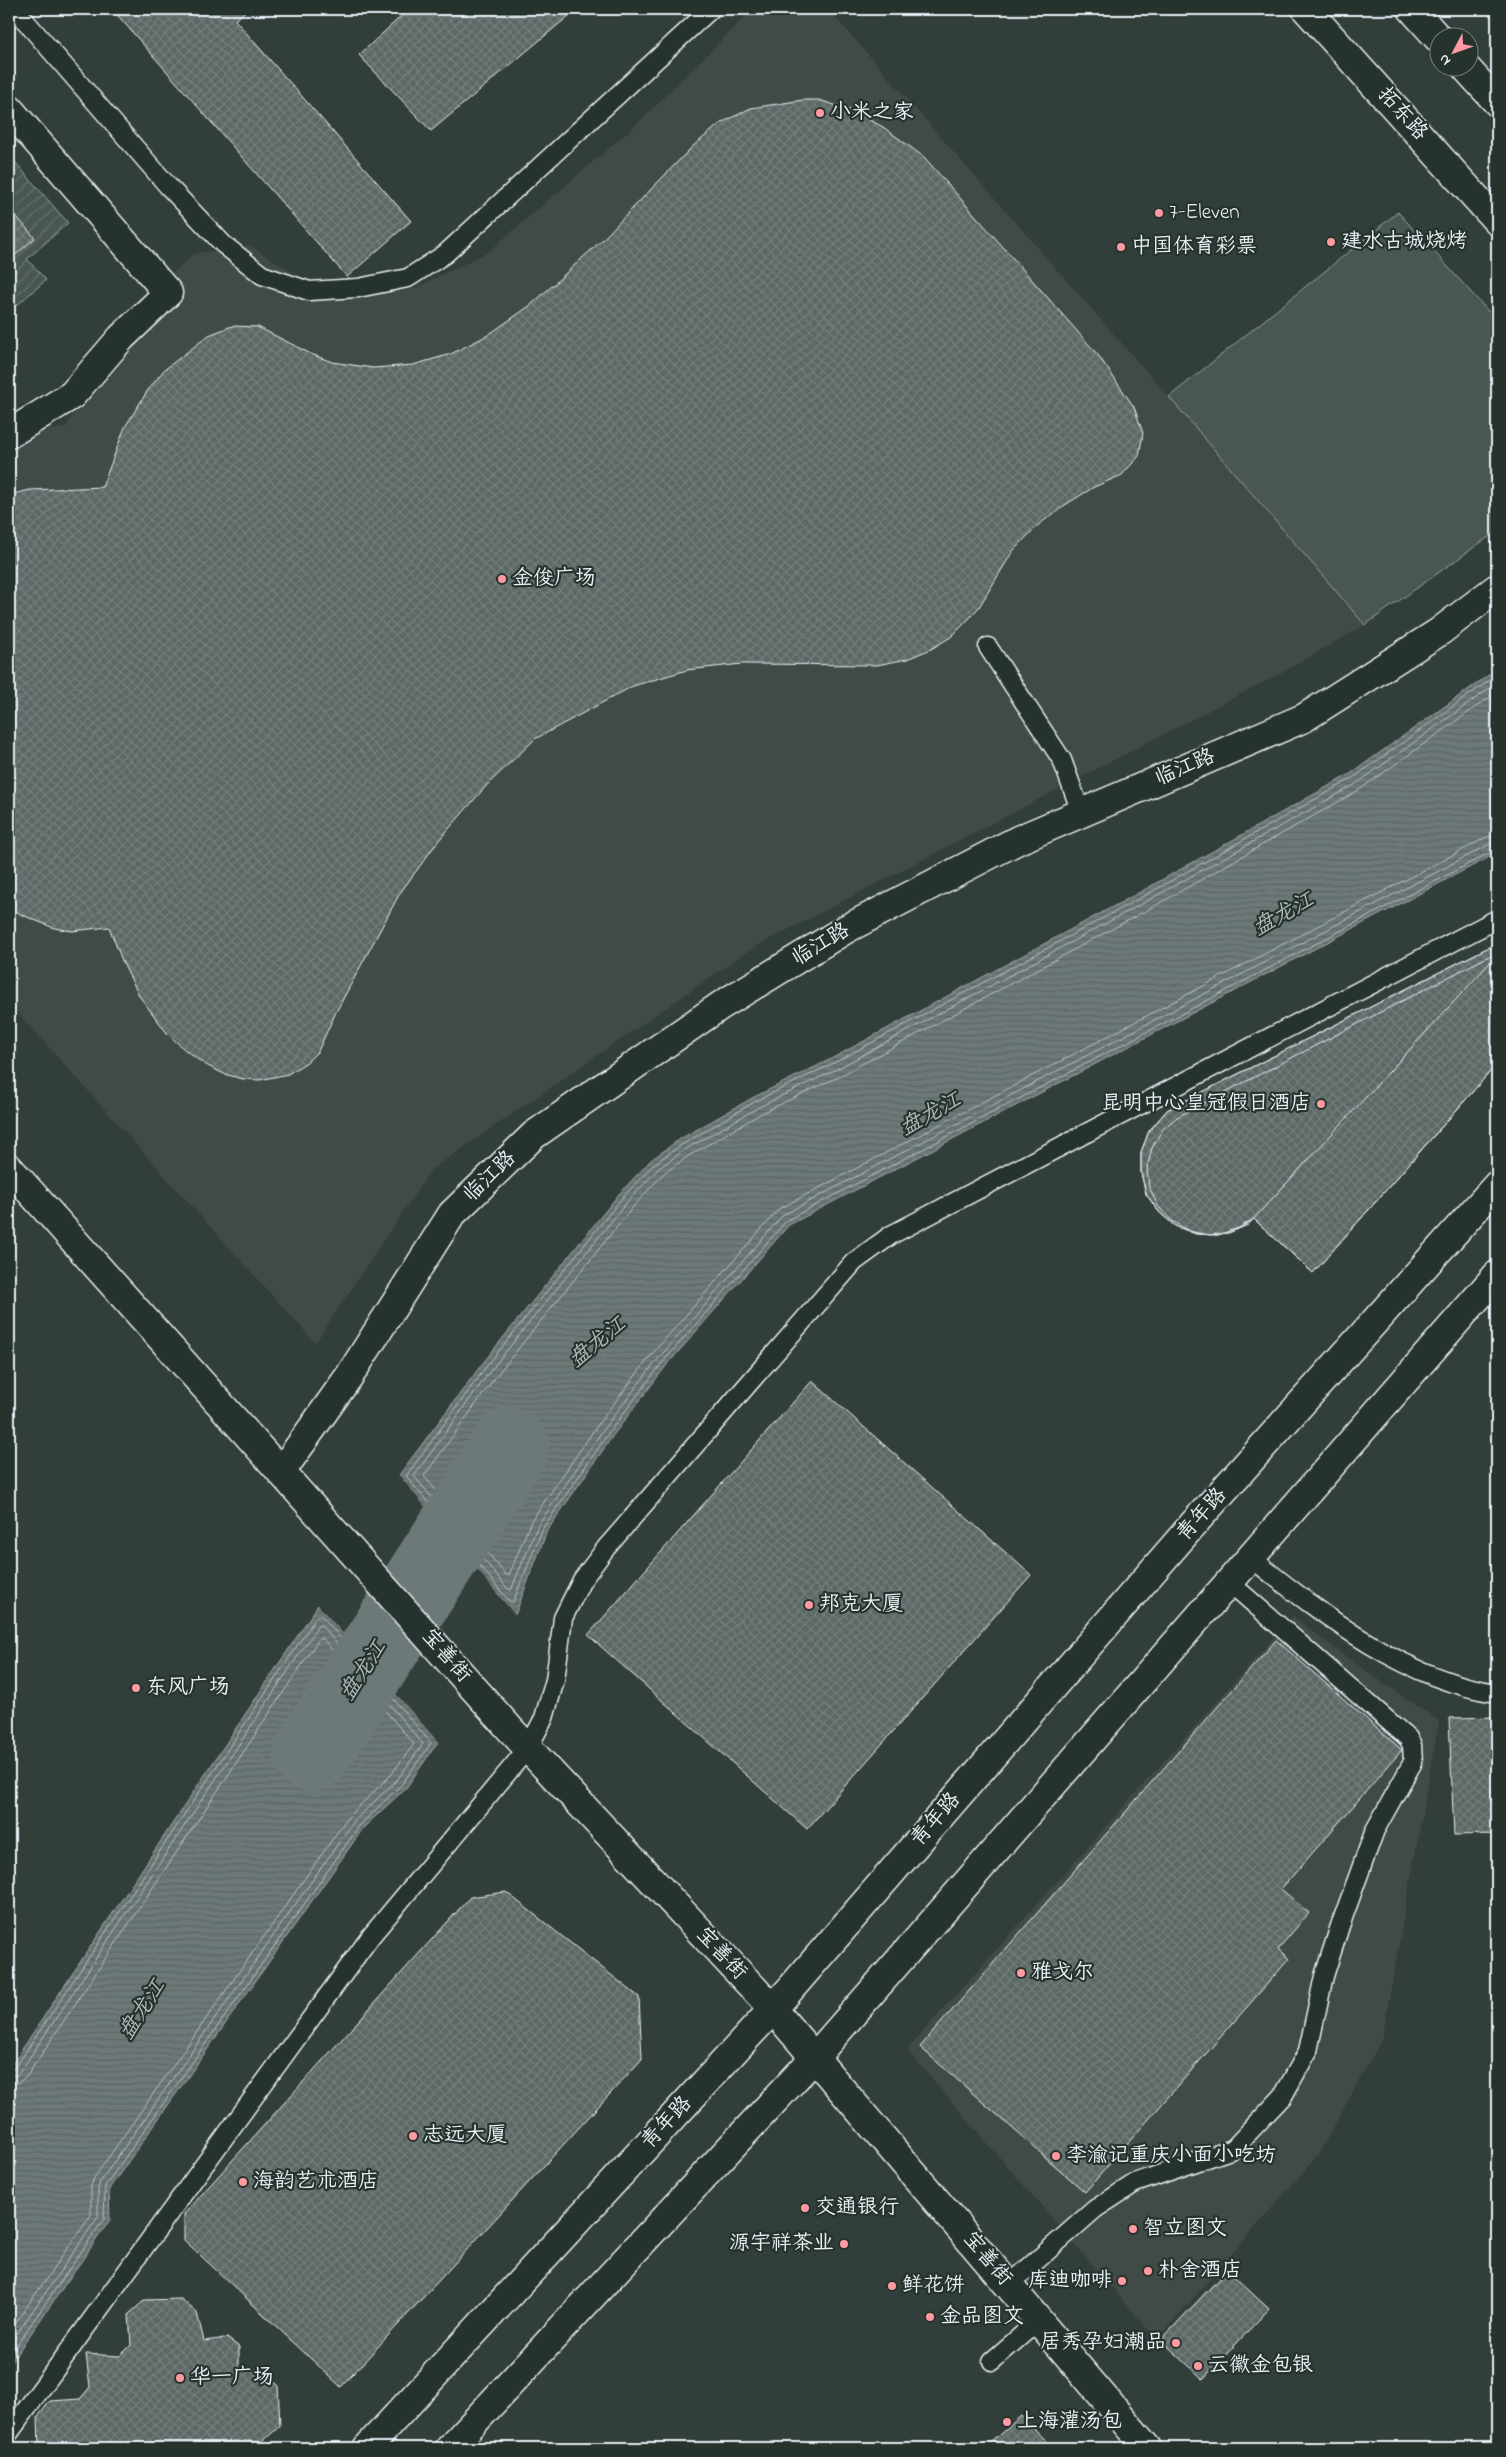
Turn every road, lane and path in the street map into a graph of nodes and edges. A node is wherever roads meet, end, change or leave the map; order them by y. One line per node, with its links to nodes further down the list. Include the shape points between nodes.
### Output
1 (15, 9): 2 (lane, via 222,244 262,275 309,291 358,288 408,278 445,254)
2 (711, 9)
3 (1306, 9): 9 (street, 拓东路)
4 (1412, 9): 5 (street)
5 (1429, 28)
6 (1475, 78): 7 (street)
7 (1497, 102)
8 (9, 110): 10 (street, via 168,293 121,338 72,395)
9 (1497, 221)
10 (9, 434)
11 (1497, 588): 13 (street, 临江路, via 1439,632 1304,718)
12 (988, 646): 13 (lane, via 1062,760)
13 (1081, 812): 18 (street, 临江路, via 1018,840 846,929 720,1006 534,1135 452,1214 350,1375)
14 (1497, 919): 22 (lane, via 891,1235 854,1262 606,1548 582,1580 564,1618 555,1680 544,1718)
15 (9, 1168): 18 (street, 宝善街)
16 (1497, 1185): 23 (street, 青年路, via 1196,1521)
17 (1497, 1275): 19 (street)
18 (281, 1472): 22 (street, 宝善街)
19 (1251, 1558): 20 (street); 21 (lane, via 1361,1638 1426,1673)
20 (1229, 1582): 24 (street); 25 (lane, via 1408,1738 1413,1762 1374,1830 1324,1976 1308,2051 1283,2096 1233,2149 1135,2183 1095,2209)
21 (1497, 1693)
22 (528, 1748): 23 (street, 宝善街); 28 (lane, via 371,1936)
23 (773, 2009): 24 (street, 宝善街); 29 (street, 青年路)
24 (815, 2057): 25 (street, 宝善街); 30 (street)
25 (1009, 2285): 26 (street, 宝善街)
26 (1039, 2320): 27 (lane); 31 (street, 宝善街)
27 (992, 2361)
28 (9, 2433)
29 (367, 2448)
30 (450, 2448)
31 (1147, 2448)

